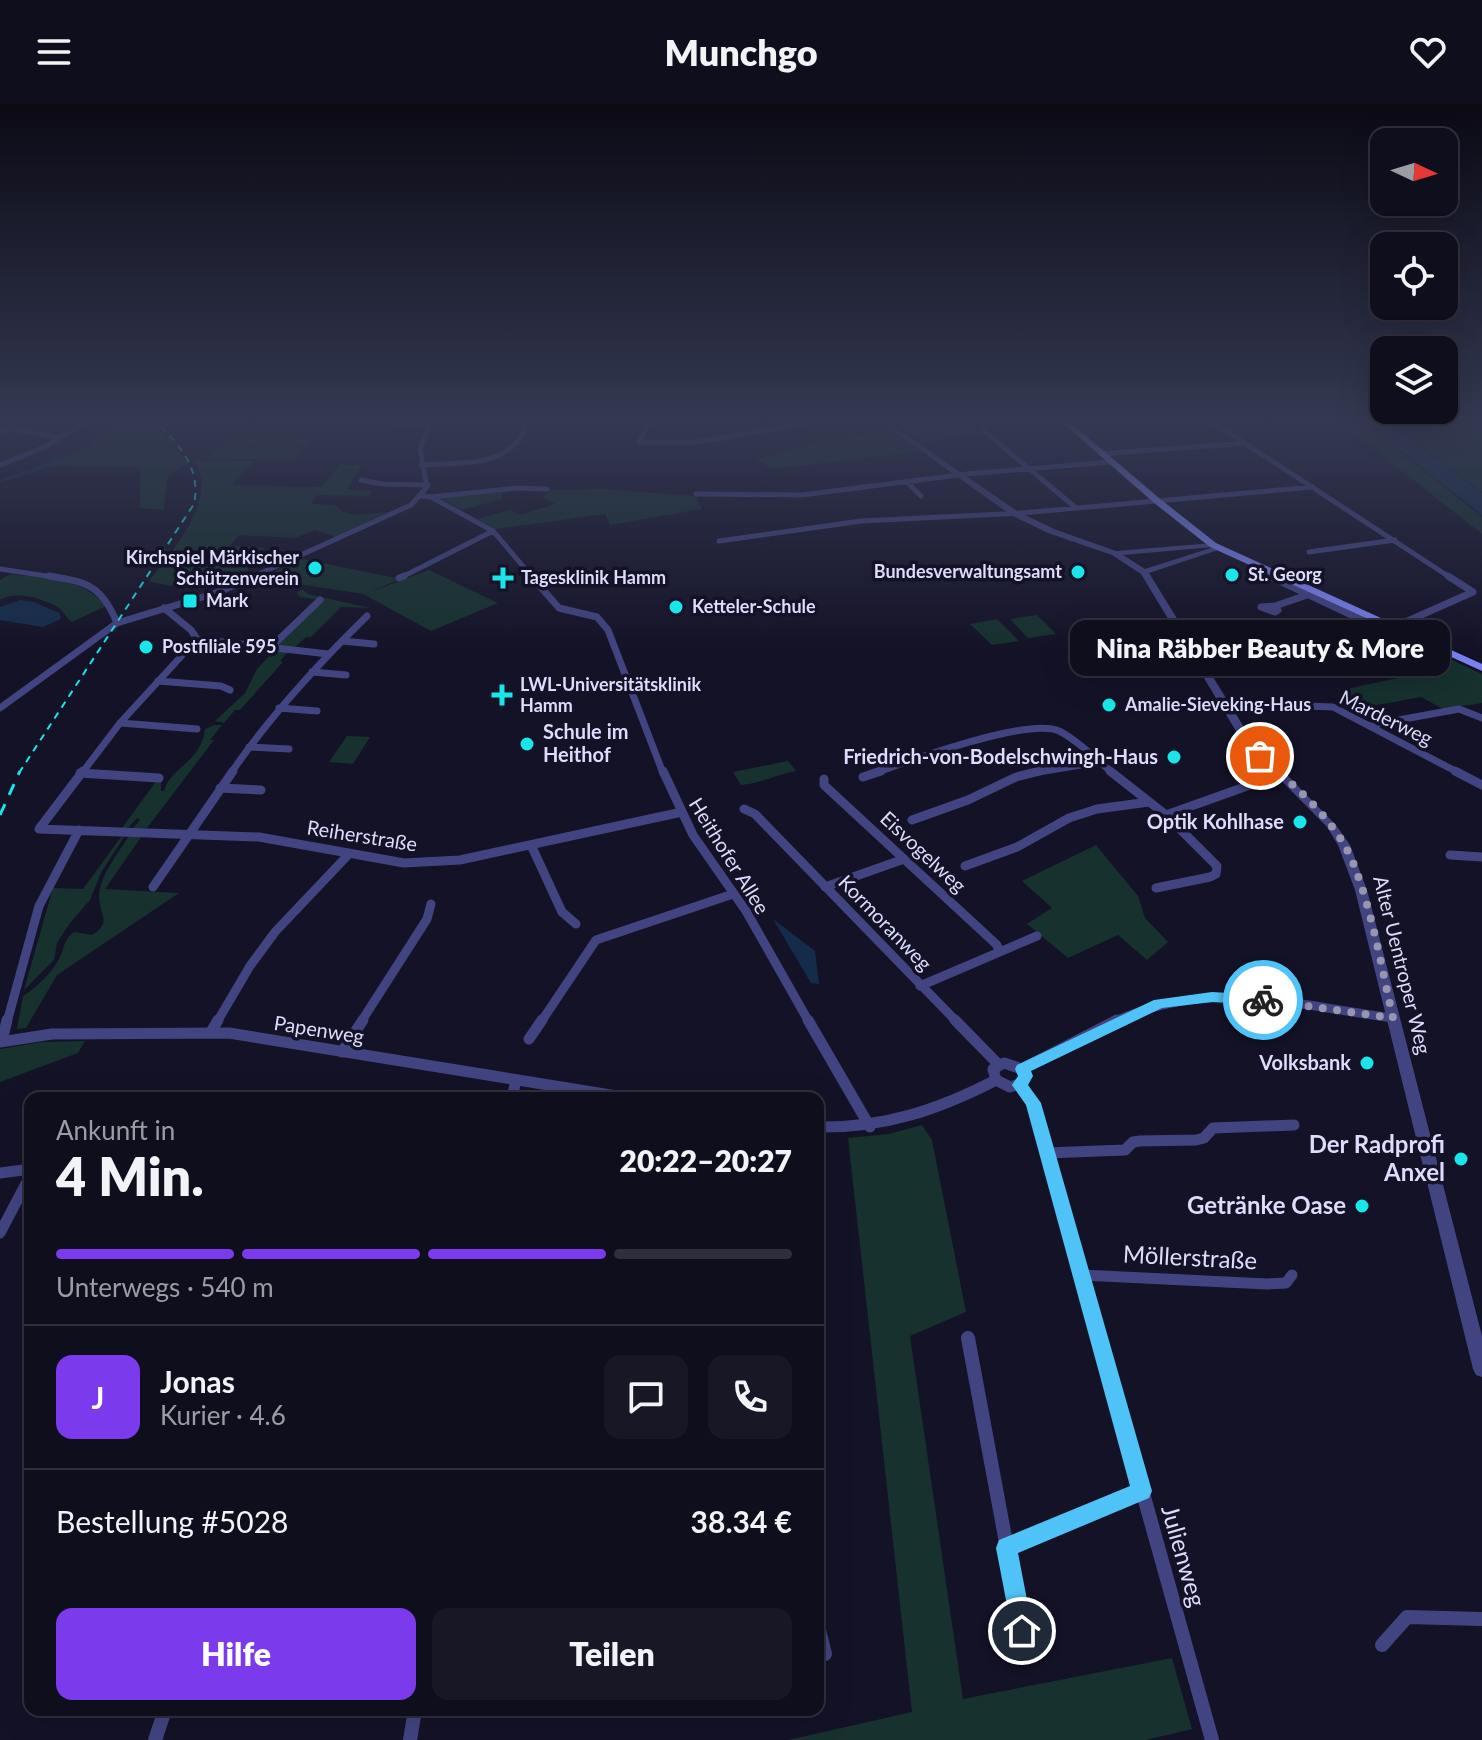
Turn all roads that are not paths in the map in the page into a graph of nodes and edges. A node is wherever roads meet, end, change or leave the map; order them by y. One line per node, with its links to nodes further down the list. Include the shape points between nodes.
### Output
1 (421, 499): 27 (street, via 243,581)
2 (433, 499): 10 (street, Heithofer Allee)
3 (995, 499): 9 (street)
4 (1066, 499): 8 (street)
5 (1164, 499): 7 (street)
6 (1332, 499): 12 (street)
7 (1156, 500): 8 (street); 11 (main road)
8 (1076, 508): 9 (street)
9 (1014, 513): 13 (street, via 851,521); 17 (street)
10 (493, 531): 23 (street); 63 (street, Heithofer Allee, via 559,608 602,621)
11 (1198, 535): 14 (street, via 1197,542); 15 (main road)
12 (1395, 540): 16 (street); 30 (street, via 1473,592)
13 (719, 541)
14 (1181, 546): 15 (street); 17 (street)
15 (1217, 546): 18 (street); 19 (main road)
16 (1309, 552)
17 (1115, 553): 22 (street, Alter Uentroper Weg)
18 (1205, 554): 19 (street); 22 (street)
19 (1233, 554): 20 (main road)
20 (1261, 567): 24 (street, via 1272,579); 30 (main road)
21 (0, 569): 29 (street, via 78,582 110,602)
22 (1144, 572): 42 (street, Alter Uentroper Weg)
23 (399, 578)
24 (1307, 595): 26 (street); 30 (street)
25 (320, 600): 34 (street)
26 (1275, 606)
27 (164, 608): 29 (street); 31 (street)
28 (367, 616): 32 (street)
29 (117, 623): 43 (street)
30 (1389, 629): 36 (street); 37 (main road)
31 (197, 639): 34 (street); 40 (street)
32 (342, 641): 33 (street); 35 (street)
33 (374, 644)
34 (271, 647): 35 (street)
35 (328, 654): 38 (street)
36 (1276, 657)
37 (1482, 668)
38 (312, 672): 39 (street); 44 (street)
39 (346, 675)
40 (158, 681): 41 (street); 47 (street)
41 (230, 690)
42 (1222, 703): 48 (street, Marderweg, via 1324,705); 54 (street, Alter Uentroper Weg, via 1246,739)
43 (0, 708)
44 (279, 708): 45 (street); 50 (street)
45 (317, 711)
46 (1482, 718): 48 (street, via 1459,709)
47 (120, 723): 49 (street); 53 (street)
48 (1371, 725): 58 (street, Marderweg)
49 (197, 729)
50 (249, 747): 51 (street); 59 (street)
51 (289, 749)
52 (1099, 762): 55 (street, via 1052,729 980,741); 61 (street); 65 (street, via 1016,777)
53 (80, 773): 56 (street); 66 (street, Reiherstraße, via 39,829)
54 (1281, 774): 64 (street); 83 (street, Alter Uentroper Weg, via 1331,825 1351,858)
55 (863, 777)
56 (159, 778)
57 (824, 779): 72 (street, Eisvogelweg, via 824,785)
58 (1482, 785)
59 (220, 788): 60 (street); 67 (street)
60 (261, 790)
61 (1149, 802): 64 (street); 73 (street, via 1069,818 1017,847)
62 (744, 809): 75 (street, Kormoranweg, via 755,814)
63 (682, 812): 68 (street, Reiherstraße); 77 (street, Heithofer Allee)
64 (1166, 815): 76 (street, via 1218,869 1210,877)
65 (912, 820)
66 (79, 830): 67 (street, Reiherstraße); 86 (street, via 39,901)
67 (188, 834): 69 (street, Reiherstraße, via 259,837); 74 (street)
68 (531, 845): 69 (street, Reiherstraße, via 427,864); 79 (street, via 562,912)
69 (348, 855): 84 (street, via 273,934)
70 (1450, 855): 71 (street)
71 (1482, 857)
72 (904, 859): 75 (street); 81 (street, Eisvogelweg)
73 (965, 866)
74 (153, 887)
75 (825, 887): 82 (street, Kormoranweg)
76 (1156, 888)
77 (733, 894): 85 (street, via 596,940); 97 (street, Heithofer Allee)
78 (431, 904): 87 (street, via 427,919)
79 (576, 924)
80 (1037, 936): 81 (street)
81 (999, 952): 82 (street)
82 (920, 986): 88 (street, Kormoranweg)
83 (1393, 1018): 89 (street, via 1244,998 1185,998 1159,1004); 106 (street, Alter Uentroper Weg)
84 (211, 1032): 86 (street, Papenweg, via 52,1034); 87 (street, Papenweg)
85 (529, 1039)
86 (1, 1041)
87 (342, 1052): 90 (street, Papenweg)
88 (998, 1064): 89 (street); 91 (street)
89 (1022, 1069): 92 (street, via 1026,1076)
90 (516, 1080): 93 (street); 94 (street, Papenweg)
91 (996, 1080): 92 (street); 97 (street, via 912,1119)
92 (1020, 1085): 98 (street, Julienweg, via 1033,1103)
93 (513, 1092)
94 (591, 1092)
95 (1294, 1125): 98 (street, via 1213,1128 1196,1140)
96 (824, 1127): 97 (street)
97 (870, 1127)
98 (1047, 1153): 103 (street, Julienweg)
99 (24, 1170): 100 (street)
100 (0, 1173)
101 (24, 1187): 102 (street)
102 (0, 1233)
103 (1082, 1275): 104 (street, Möllerstraße, via 1267,1284 1286,1283); 107 (street, Julienweg)
104 (1292, 1275)
105 (968, 1338): 108 (street)
106 (1482, 1369)
107 (1142, 1491): 108 (street); 118 (street, Julienweg)
108 (1007, 1548): 110 (street)
109 (1482, 1619): 111 (street, via 1407,1617)
110 (1022, 1631)
111 (1382, 1645)
112 (824, 1650): 113 (street)
113 (825, 1654)
114 (163, 1716): 116 (street)
115 (414, 1716): 117 (street)
116 (155, 1740)
117 (410, 1740)
118 (1212, 1740)

